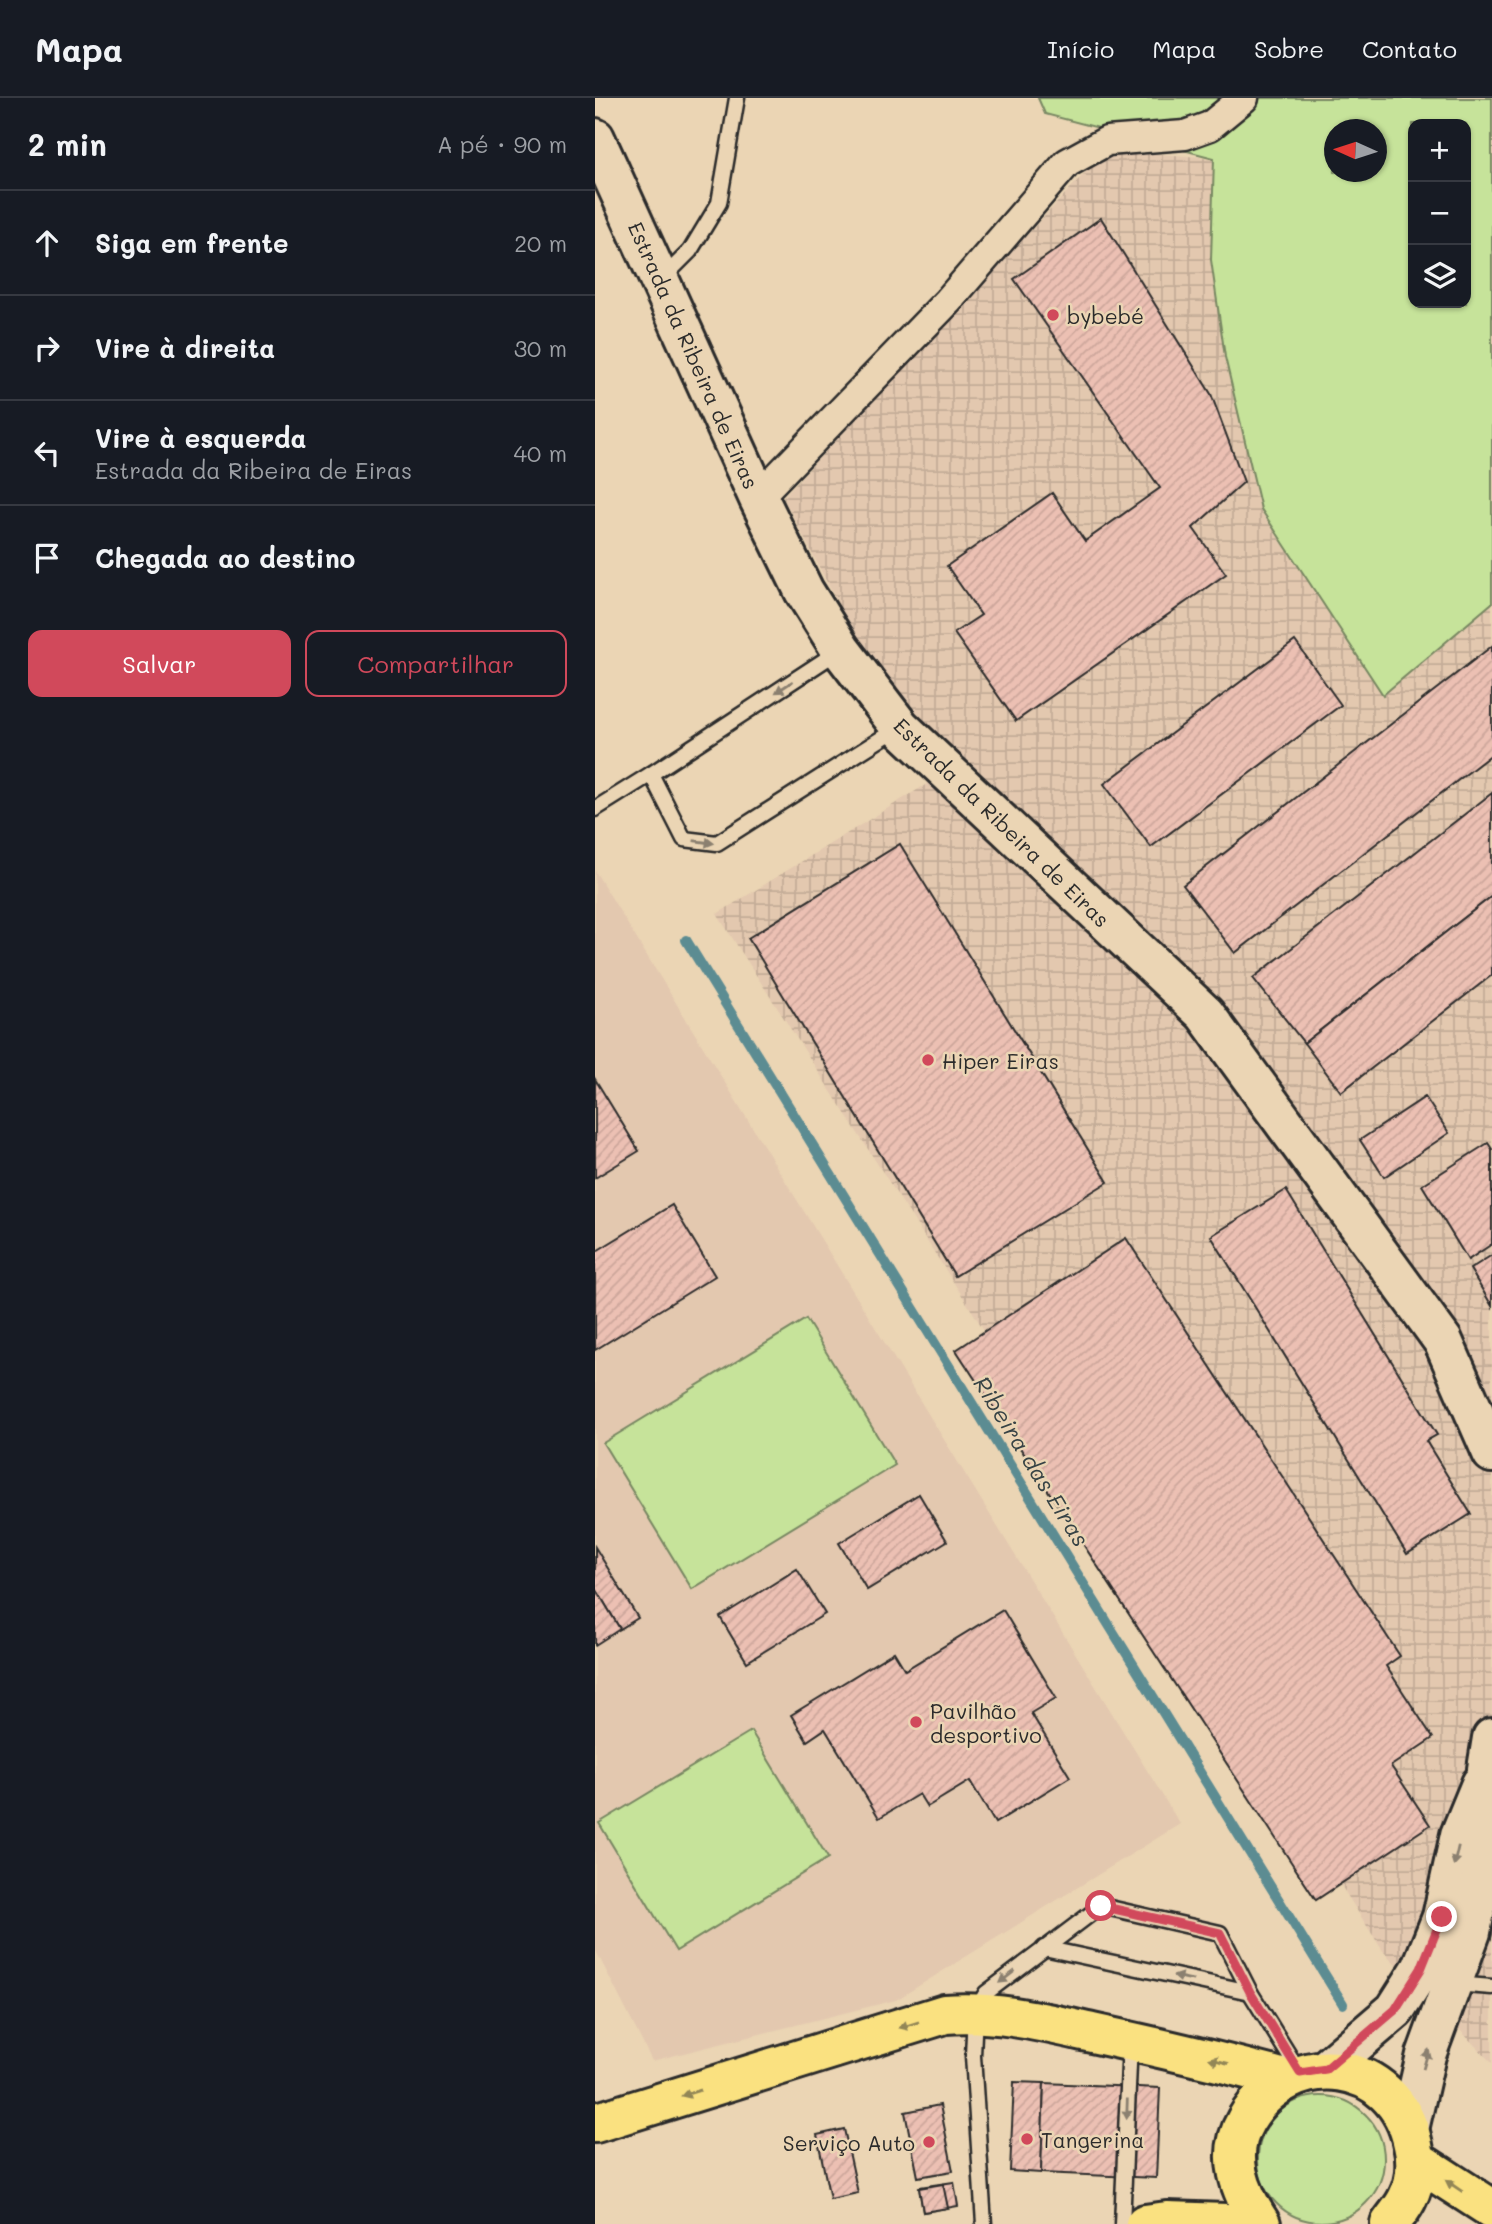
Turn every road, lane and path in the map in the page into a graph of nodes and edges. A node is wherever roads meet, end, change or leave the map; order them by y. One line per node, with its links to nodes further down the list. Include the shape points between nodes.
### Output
1 (737, 98): 4 (lane, via 719,203 690,251)
2 (1244, 98): 5 (street, via 1210,126 1185,135 1107,141 1067,163 948,301)
3 (595, 138): 4 (street, Estrada da Ribeira de Eiras)
4 (660, 282): 5 (street, Estrada da Ribeira de Eiras)
5 (758, 497): 6 (street, Estrada da Ribeira de Eiras, via 804,591)
6 (841, 650): 7 (street, Estrada da Ribeira de Eiras); 8 (lane, one-way to 8)
7 (900, 727): 8 (lane, one-way to 7, via 684,839 717,844); 10 (street, Estrada da Ribeira de Eiras, via 1205,1014 1443,1341)
8 (651, 774): 9 (lane)
9 (595, 809)
10 (1492, 1453)
11 (1490, 1753): 13 (street, via 1489,1837 1471,1932); 18 (street, one-way to 18, via 1460,1835 1442,1917 1421,1969 1395,2010)
12 (1044, 1948): 15 (lane, one-way to 12); 15 (lane, via 1101,1906 1220,1933); 16 (lane, one-way to 16, via 986,1993)
13 (1454, 1984): 14 (lane); 20 (street, one-way to 13, via 1426,2055)
14 (1492, 1987)
15 (1250, 1992): 18 (lane)
16 (975, 2012): 17 (main road); 19 (main road, one-way to 19, via 945,2014); 22 (lane, via 973,2056)
17 (1131, 2041): 18 (main road, one-way to 17); 23 (lane, one-way to 23)
18 (1304, 2074): 20 (main road, via 1361,2076 1390,2096); 26 (main road, via 1258,2100 1241,2129 1235,2163 1243,2196)
19 (595, 2123)
20 (1413, 2143): 21 (main road, one-way to 20); 27 (main road, via 1409,2196)
21 (1492, 2209)
22 (983, 2224)
23 (1122, 2224)
24 (1145, 2224): 25 (main road)
25 (1255, 2224)
26 (1261, 2224)
27 (1390, 2224)

